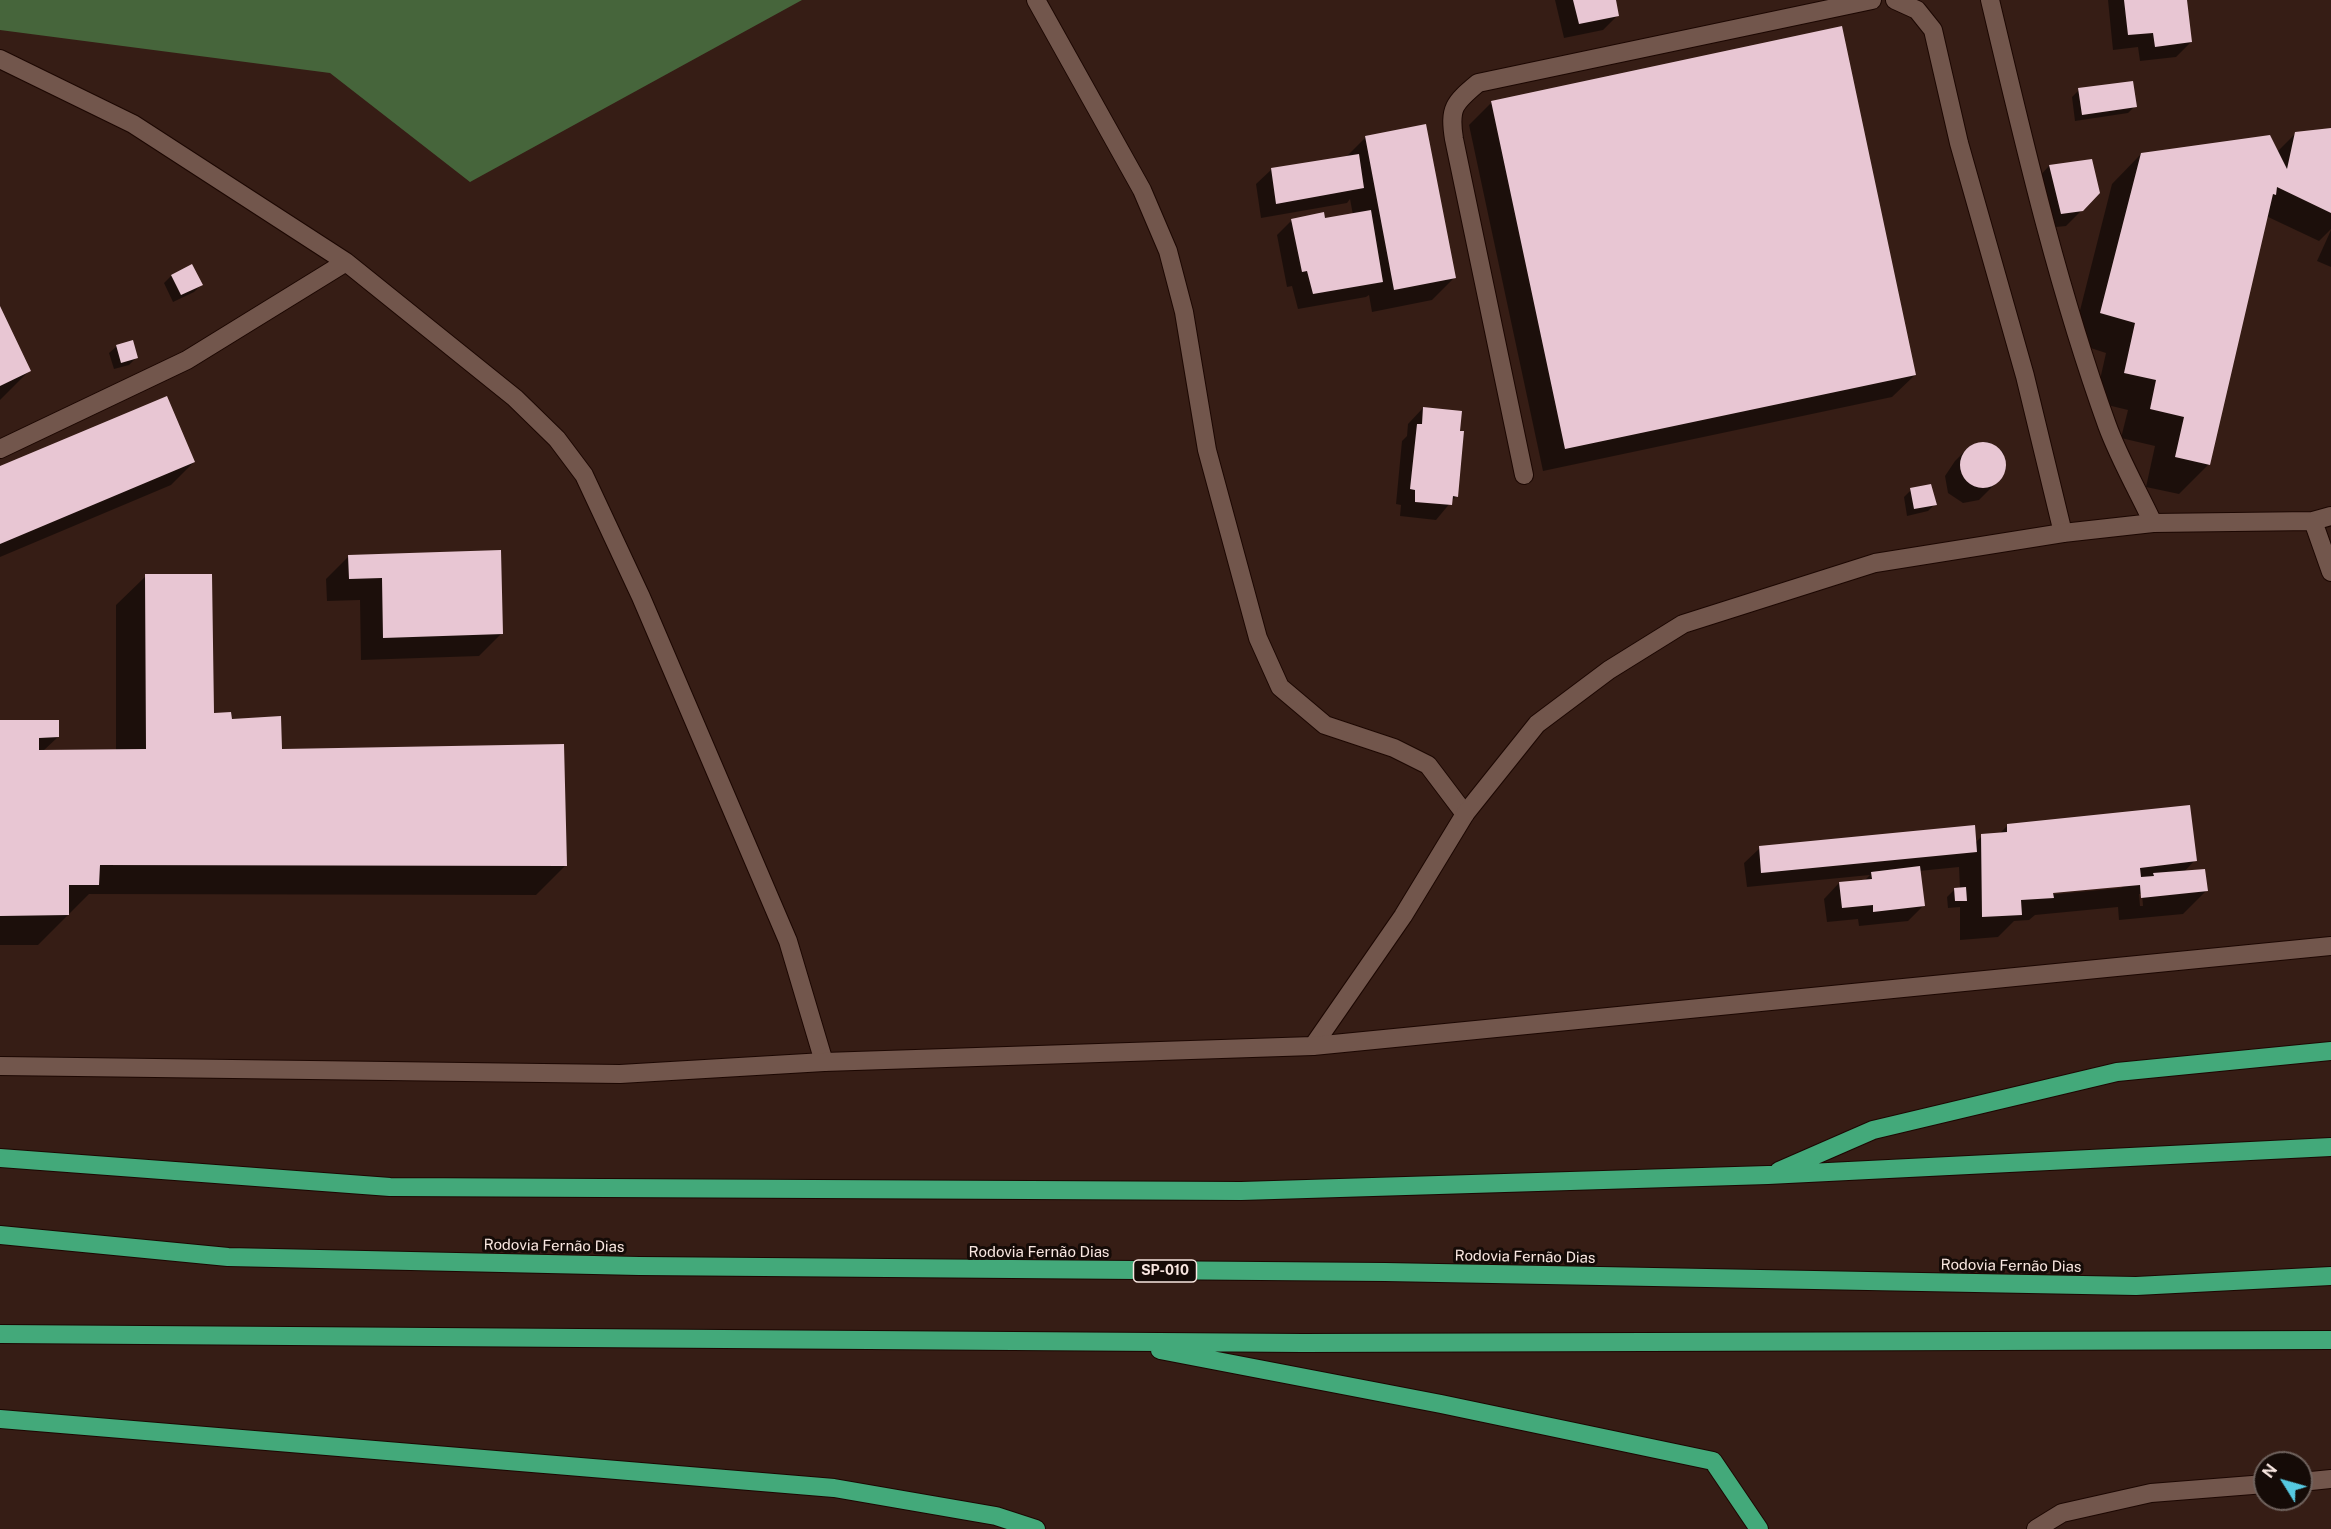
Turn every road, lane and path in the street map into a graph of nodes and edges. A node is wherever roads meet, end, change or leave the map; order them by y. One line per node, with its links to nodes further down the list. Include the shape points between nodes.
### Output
1 (1036, 0): 13 (street, via 1142,190 1168,251 1184,312 1207,450 1258,638 1280,687 1325,725 1394,748 1428,765)
2 (1872, 0): 8 (street, via 1478,83 1460,98 1450,117)
3 (1895, 0): 11 (street, via 1917,10 1933,30 1959,143 2025,376)
4 (1990, 0): 10 (street, via 2039,206 2074,328 2108,427)
5 (0, 59): 6 (street, via 133,124)
6 (346, 262): 7 (street, via 187,360); 17 (street, via 515,398 557,439 584,475 641,597 788,941)
7 (0, 449)
8 (1524, 475)
9 (2322, 518): 10 (street); 12 (street)
10 (2153, 523): 11 (street)
11 (2063, 533): 13 (street, via 1875,563 1683,624 1609,670 1537,724)
12 (2331, 572)
13 (1465, 814): 15 (street, via 1403,916)
14 (2331, 945): 15 (street)
15 (1313, 1046): 17 (street)
16 (2331, 1051): 21 (highway, via 2117,1072 1873,1130)
17 (824, 1062): 18 (street, via 620,1074)
18 (0, 1066)
19 (2331, 1148): 21 (highway)
20 (0, 1158): 21 (highway, via 402,1187 1241,1191)
21 (1768, 1175)
22 (0, 1235): 23 (highway, Rodovia Fernão Dias / SP-010, via 228,1257 639,1266 1396,1273 2136,1286)
23 (2331, 1276)
24 (0, 1334): 25 (highway)
25 (1112, 1340): 26 (highway); 32 (highway, via 1713,1461)
26 (2331, 1340)
27 (0, 1419): 31 (highway, via 834,1488 996,1516)
28 (2331, 1479): 29 (street)
29 (2313, 1481)
30 (2253, 1485): 33 (street, via 2151,1493 2062,1513)
31 (1036, 1529)
32 (1758, 1529)
33 (2036, 1529)

